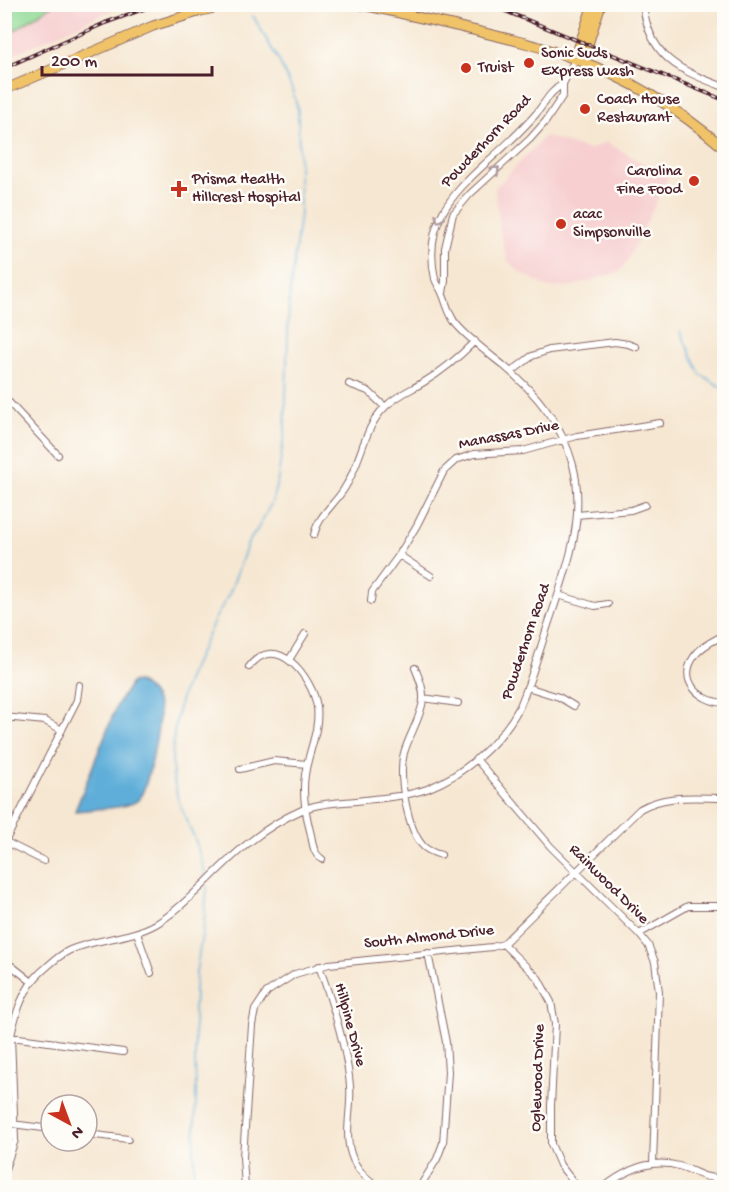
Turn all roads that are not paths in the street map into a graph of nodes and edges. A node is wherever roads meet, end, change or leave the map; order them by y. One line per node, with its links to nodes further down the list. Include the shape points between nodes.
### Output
1 (232, 4): 9 (main road, via 153,26)
2 (357, 4): 6 (main road, via 505,38)
3 (592, 4): 6 (main road)
4 (601, 4): 6 (main road, via 588,44)
5 (643, 4): 8 (street, via 645,24 665,56 686,71)
6 (575, 59): 7 (street, Powderhorn Road); 10 (main road, via 660,100)
7 (563, 84): 11 (street, Powderhorn Road, one-way to 7, via 445,248 453,214 546,121 563,95); 11 (street, Powderhorn Road, one-way to 11, via 553,89 534,115 445,206 432,250 436,281)
8 (724, 87)
9 (4, 90)
10 (724, 148)
11 (443, 293): 12 (street, Powderhorn Road, via 452,319)
12 (475, 341): 14 (street, Powderhorn Road); 17 (street, via 438,373)
13 (636, 347): 14 (street, via 615,342 549,350 532,356)
14 (511, 372): 19 (street, Powderhorn Road, via 546,408)
15 (349, 384): 17 (street, via 368,392)
16 (4, 397): 20 (street)
17 (385, 407): 23 (street, via 375,419 350,479 319,521)
18 (660, 423): 19 (street, Manassas Drive)
19 (563, 440): 22 (street, Powderhorn Road, via 575,473); 24 (street, Manassas Drive, via 523,451 474,454 451,463)
20 (58, 455)
21 (645, 505): 22 (street, via 631,510)
22 (578, 514): 26 (street, Powderhorn Road)
23 (314, 535)
24 (399, 555): 25 (street); 27 (street, Manassas Drive, via 372,592)
25 (431, 576)
26 (558, 595): 28 (street, via 595,606); 35 (street, Powderhorn Road)
27 (371, 602)
28 (608, 604)
29 (305, 634): 31 (street)
30 (724, 635): 38 (street, via 695,654 689,674 699,695)
31 (290, 660): 32 (street, via 266,655); 43 (street, via 306,678 316,704 317,724)
32 (249, 666)
33 (415, 668): 36 (street)
34 (79, 685): 41 (street)
35 (527, 687): 39 (street, via 560,697); 42 (street, Powderhorn Road, via 508,726)
36 (423, 698): 37 (street); 45 (street, via 403,755)
37 (458, 703)
38 (724, 703)
39 (574, 706)
40 (4, 717): 41 (street, via 45,722)
41 (62, 730): 48 (street)
42 (476, 759): 45 (street, Powderhorn Road, via 427,789); 52 (street, Rainwood Drive)
43 (307, 764): 44 (street, via 274,761); 47 (street)
44 (240, 769)
45 (404, 795): 47 (street, Powderhorn Road); 49 (street, via 420,841)
46 (724, 798): 52 (street, South Almond Drive, via 672,798 645,806)
47 (305, 808): 50 (street, via 315,851); 54 (street, Powderhorn Road, via 261,831 175,911)
48 (5, 843): 51 (street)
49 (441, 855)
50 (322, 858)
51 (44, 861)
52 (576, 871): 55 (street, Rainwood Drive); 56 (street, South Almond Drive)
53 (724, 906): 55 (street, via 688,906)
54 (137, 933): 60 (street); 61 (street, Powderhorn Road, via 69,951)
55 (639, 934): 69 (street, Rainwood Drive, via 653,956 659,984)
56 (503, 944): 57 (street, South Almond Drive); 75 (street, Oglewood Drive, via 538,978 551,1002 555,1024 551,1144 560,1166)
57 (428, 953): 59 (street, South Almond Drive); 74 (street, via 448,1072 443,1143)
58 (8, 963): 61 (street)
59 (319, 966): 72 (street, South Almond Drive, via 285,979 264,995 254,1015 243,1157); 73 (street, Hillpine Drive, via 347,1063 351,1154 360,1172)
60 (151, 973)
61 (32, 982): 62 (street, Powderhorn Road)
62 (8, 1036): 63 (street); 65 (street, Powderhorn Road)
63 (123, 1052)
64 (4, 1123): 65 (street)
65 (14, 1124): 66 (street); 70 (street, Powderhorn Road, via 15,1140)
66 (39, 1127)
67 (99, 1135): 68 (street)
68 (128, 1139)
69 (653, 1164): 71 (street, via 677,1166 703,1177); 76 (street, via 627,1172)
70 (4, 1172)
71 (724, 1178)
72 (245, 1188)
73 (380, 1188)
74 (419, 1188)
75 (578, 1188)
76 (603, 1188)

